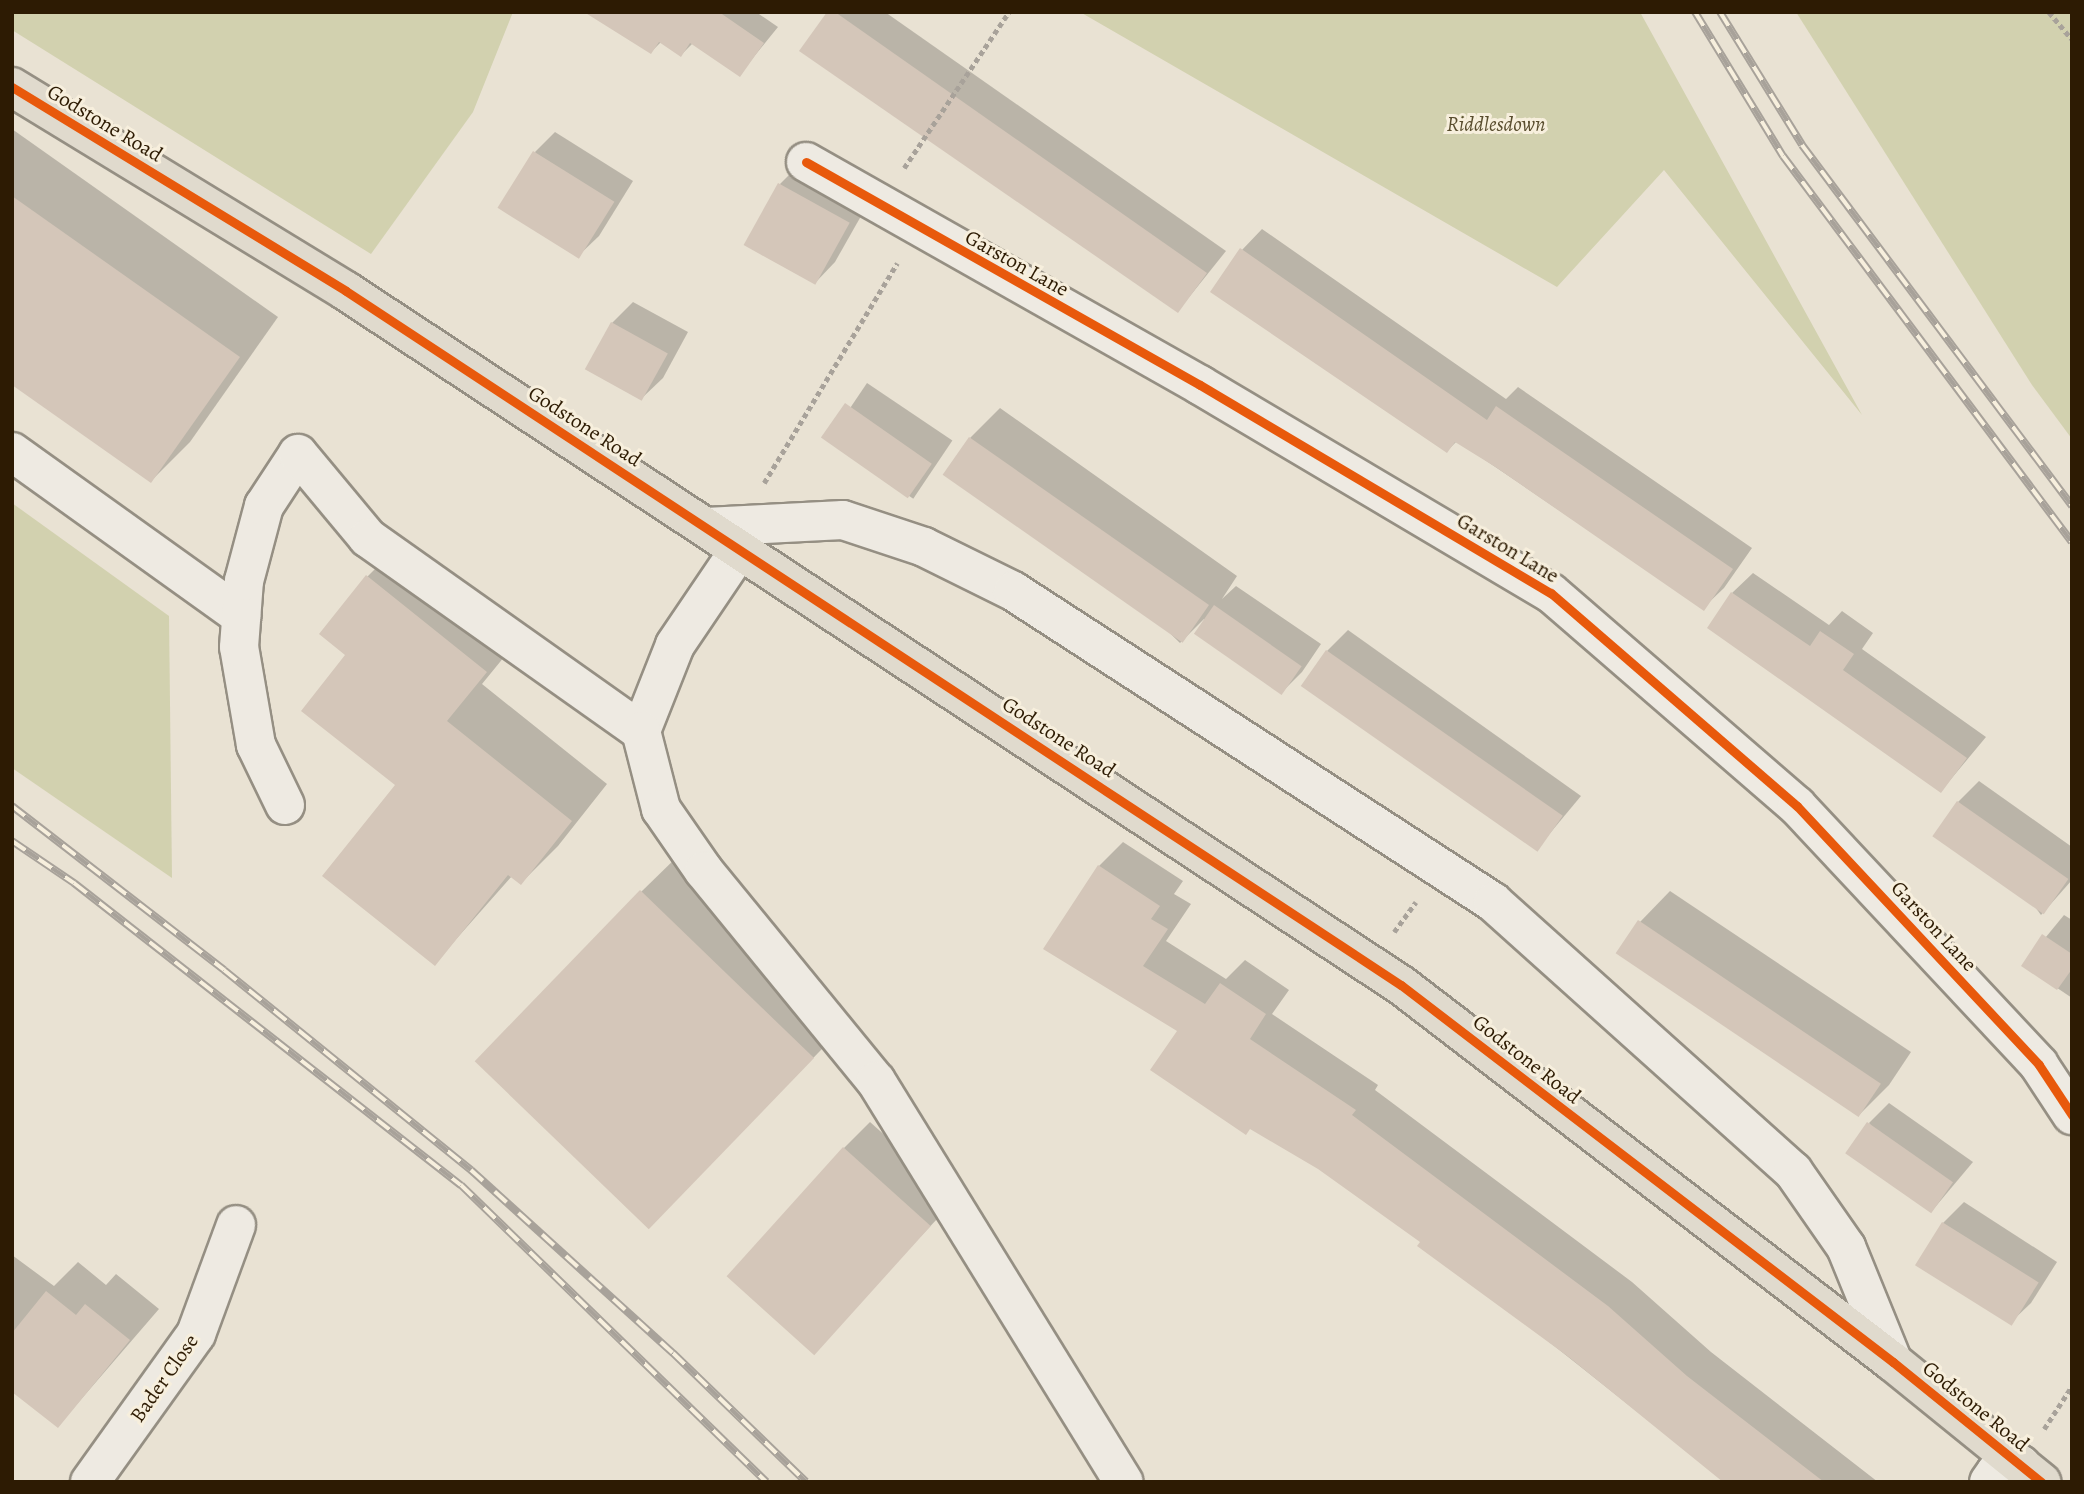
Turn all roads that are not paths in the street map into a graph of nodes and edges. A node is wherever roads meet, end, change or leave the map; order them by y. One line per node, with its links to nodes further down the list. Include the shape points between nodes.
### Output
1 (12, 87): 4 (highway, Godstone Road, via 346,291)
2 (806, 162): 8 (street, Garston Lane, via 1200,385 1551,593 1797,806 2039,1065)
3 (12, 452): 5 (street)
4 (728, 534): 6 (street); 10 (highway, Godstone Road, via 1370,964); 10 (street, Godstone Road, via 843,520 957,564 1013,591 1493,902 1793,1171 1846,1247)
5 (241, 616): 6 (street, via 244,580 264,506 298,454 368,538); 7 (street, via 239,647 256,745)
6 (641, 730): 13 (street, via 661,809 704,871 876,1081)
7 (285, 805)
8 (2072, 1115)
9 (236, 1226): 12 (street, Bader Close, via 196,1334)
10 (1893, 1362): 11 (highway, Godstone Road)
11 (2017, 1476)
12 (90, 1482)
13 (1124, 1482)

